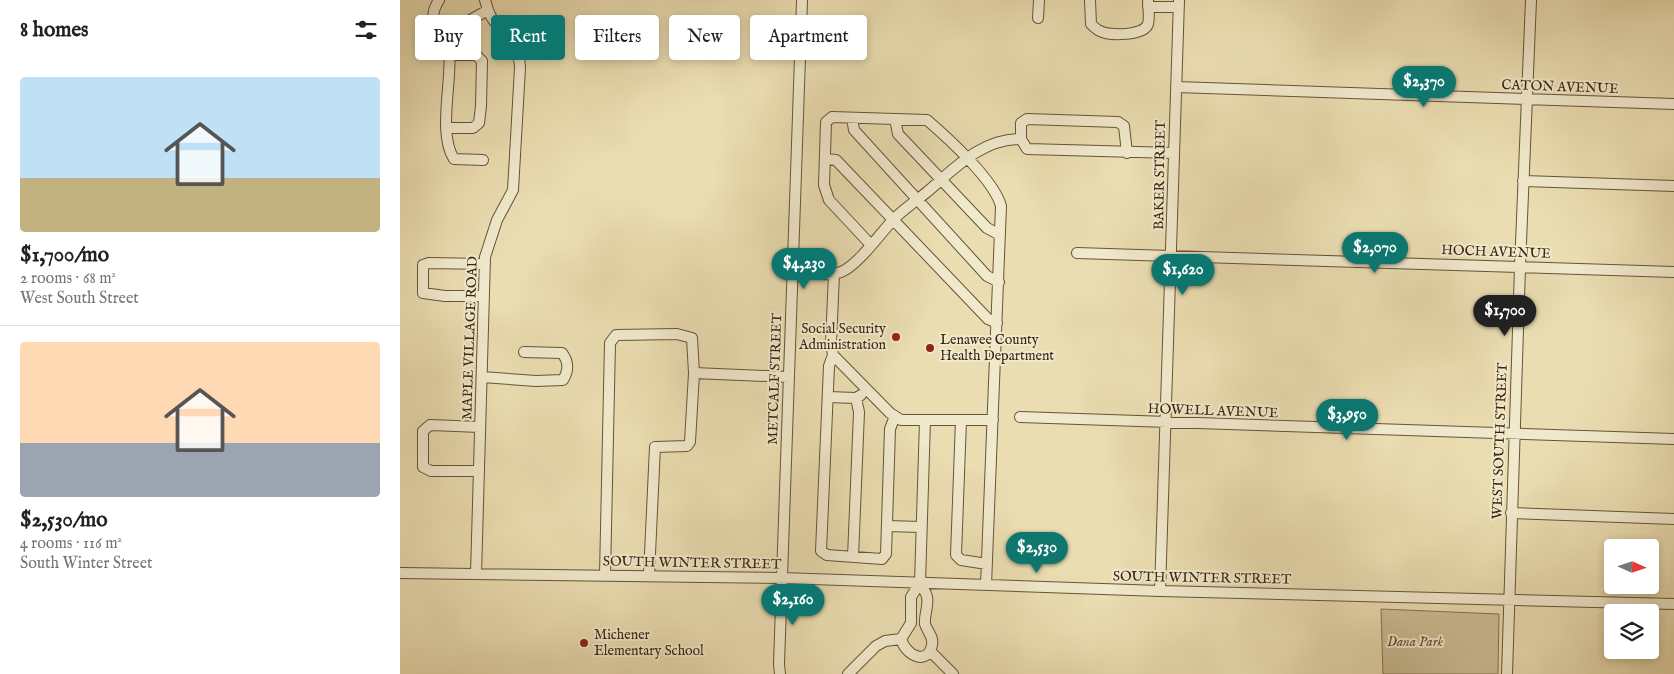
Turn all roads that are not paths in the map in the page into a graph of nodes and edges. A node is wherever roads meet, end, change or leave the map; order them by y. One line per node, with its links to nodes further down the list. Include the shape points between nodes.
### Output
1 (439, 0): 9 (street)
2 (802, 0): 37 (street, METCALF STREET)
3 (1039, 0): 11 (street)
4 (1090, 0): 6 (street, via 1091,24 1109,33 1143,30 1148,25)
5 (1531, 0): 15 (street, WEST SOUTH STREET)
6 (1148, 3): 7 (street)
7 (1179, 3): 14 (street, BAKER STREET)
8 (486, 5): 10 (street); 35 (street, MAPLE VILLAGE ROAD, via 490,16 518,50 520,68 513,190 492,233)
9 (433, 15)
10 (476, 15)
11 (1038, 18)
12 (450, 60): 19 (street)
13 (481, 60): 19 (street, via 479,123 473,128)
14 (1176, 87): 15 (street, CATON AVENUE); 22 (street, BAKER STREET)
15 (1527, 100): 16 (street, CATON AVENUE); 27 (street, WEST SOUTH STREET)
16 (1674, 104)
17 (852, 118): 18 (street); 24 (street, via 832,117 826,122); 29 (street, via 854,130)
18 (895, 119): 23 (street, via 926,120); 26 (street, via 898,134)
19 (447, 128): 25 (street, via 449,151 454,159)
20 (1021, 139): 21 (street, via 1027,149); 21 (street, via 1022,123 1028,119 1118,122 1124,126); 23 (street, via 993,144)
21 (1127, 153): 22 (street)
22 (1174, 153): 34 (street, BAKER STREET)
23 (966, 157): 26 (street); 31 (street, via 998,196 1002,206)
24 (825, 159): 30 (street, via 836,160); 32 (street, via 824,185 829,200)
25 (483, 160)
26 (941, 180): 29 (street); 31 (street, via 987,228)
27 (1523, 180): 28 (street); 36 (street, WEST SOUTH STREET)
28 (1674, 186)
29 (918, 200): 30 (street); 40 (street, via 987,276)
30 (893, 220): 32 (street); 42 (street, via 988,319)
31 (1000, 235): 40 (street)
32 (871, 245): 39 (street, via 844,271)
33 (1077, 253): 34 (street, HOCH AVENUE)
34 (1172, 255): 36 (street, HOCH AVENUE); 56 (street, BAKER STREET)
35 (485, 264): 41 (street, MAPLE VILLAGE ROAD); 41 (street, via 423,265 423,294)
36 (1520, 267): 38 (street, HOCH AVENUE); 58 (street, WEST SOUTH STREET)
37 (792, 271): 39 (street); 46 (street, METCALF STREET)
38 (1674, 272)
39 (834, 274): 44 (street, via 830,342)
40 (999, 282): 42 (street)
41 (484, 296): 47 (street, MAPLE VILLAGE ROAD)
42 (997, 323): 55 (street)
43 (524, 352): 47 (street, via 562,352 568,360 568,372 563,380)
44 (833, 355): 48 (street); 49 (street, via 829,366)
45 (694, 373): 46 (street); 69 (street, via 692,338 677,334 616,334 610,343); 70 (street, via 690,442 687,446 655,447)
46 (789, 377): 71 (street, METCALF STREET)
47 (482, 378): 57 (street, MAPLE VILLAGE ROAD)
48 (868, 390): 50 (street); 51 (street)
49 (828, 397): 50 (street); 65 (street, via 821,551 827,556)
50 (856, 398): 65 (street)
51 (895, 416): 53 (street, via 901,420); 63 (street, via 890,429)
52 (1020, 417): 56 (street, HOWELL AVENUE)
53 (925, 420): 54 (street); 64 (street)
54 (961, 420): 55 (street); 66 (street, via 956,555 961,560)
55 (993, 420): 66 (street)
56 (1165, 423): 58 (street, HOWELL AVENUE); 74 (street, BAKER STREET)
57 (480, 427): 60 (street, MAPLE VILLAGE ROAD); 60 (street, via 430,426 423,431 423,467 431,471)
58 (1514, 434): 59 (street, HOWELL AVENUE); 61 (street, WEST SOUTH STREET)
59 (1674, 439)
60 (479, 471): 68 (street, MAPLE VILLAGE ROAD)
61 (1511, 513): 62 (street); 75 (street, WEST SOUTH STREET)
62 (1674, 519)
63 (887, 526): 64 (street); 65 (street, via 886,554 882,559)
64 (921, 527): 72 (street)
65 (853, 557)
66 (987, 564): 73 (street)
67 (400, 573): 68 (street, SOUTH WINTER STREET)
68 (476, 574): 69 (street, SOUTH WINTER STREET)
69 (605, 575): 70 (street, SOUTH WINTER STREET)
70 (650, 575): 71 (street, SOUTH WINTER STREET)
71 (782, 578): 72 (street, SOUTH WINTER STREET); 81 (street, METCALF STREET)
72 (920, 583): 73 (street, SOUTH WINTER STREET); 77 (street, via 911,597); 78 (street, via 927,597)
73 (986, 585): 74 (street, SOUTH WINTER STREET)
74 (1160, 591): 75 (street, SOUTH WINTER STREET)
75 (1509, 599): 76 (street, SOUTH WINTER STREET); 84 (street, WEST SOUTH STREET)
76 (1674, 604)
77 (912, 623): 78 (street); 79 (street)
78 (925, 624): 80 (street, via 933,644)
79 (901, 639): 80 (street, via 910,655 925,656); 82 (street, via 876,646)
80 (930, 650): 83 (street)
81 (780, 674)
82 (848, 674)
83 (952, 674)
84 (1507, 674)

